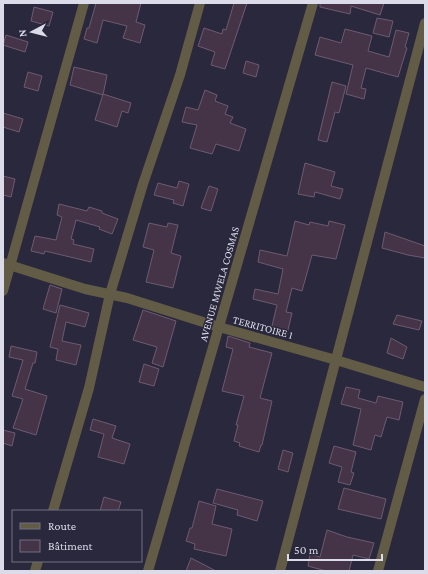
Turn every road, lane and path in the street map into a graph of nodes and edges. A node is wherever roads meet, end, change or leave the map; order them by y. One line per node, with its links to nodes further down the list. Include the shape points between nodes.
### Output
1 (84, 3): 5 (street)
2 (200, 3): 7 (street)
3 (313, 3): 8 (street, AVENUE MWELA COSMAS)
4 (425, 23): 9 (street)
5 (7, 264): 6 (street); 7 (street, TERRITOIRE 1, via 85,289)
6 (3, 291)
7 (110, 294): 8 (street, TERRITOIRE 1); 12 (street, via 89,388)
8 (219, 327): 9 (street, TERRITOIRE 1); 13 (street, AVENUE MWELA COSMAS)
9 (336, 360): 10 (street, TERRITOIRE 1); 14 (street)
10 (425, 387)
11 (425, 400): 15 (street)
12 (53, 510)
13 (148, 571)
14 (280, 571)
15 (378, 571)

